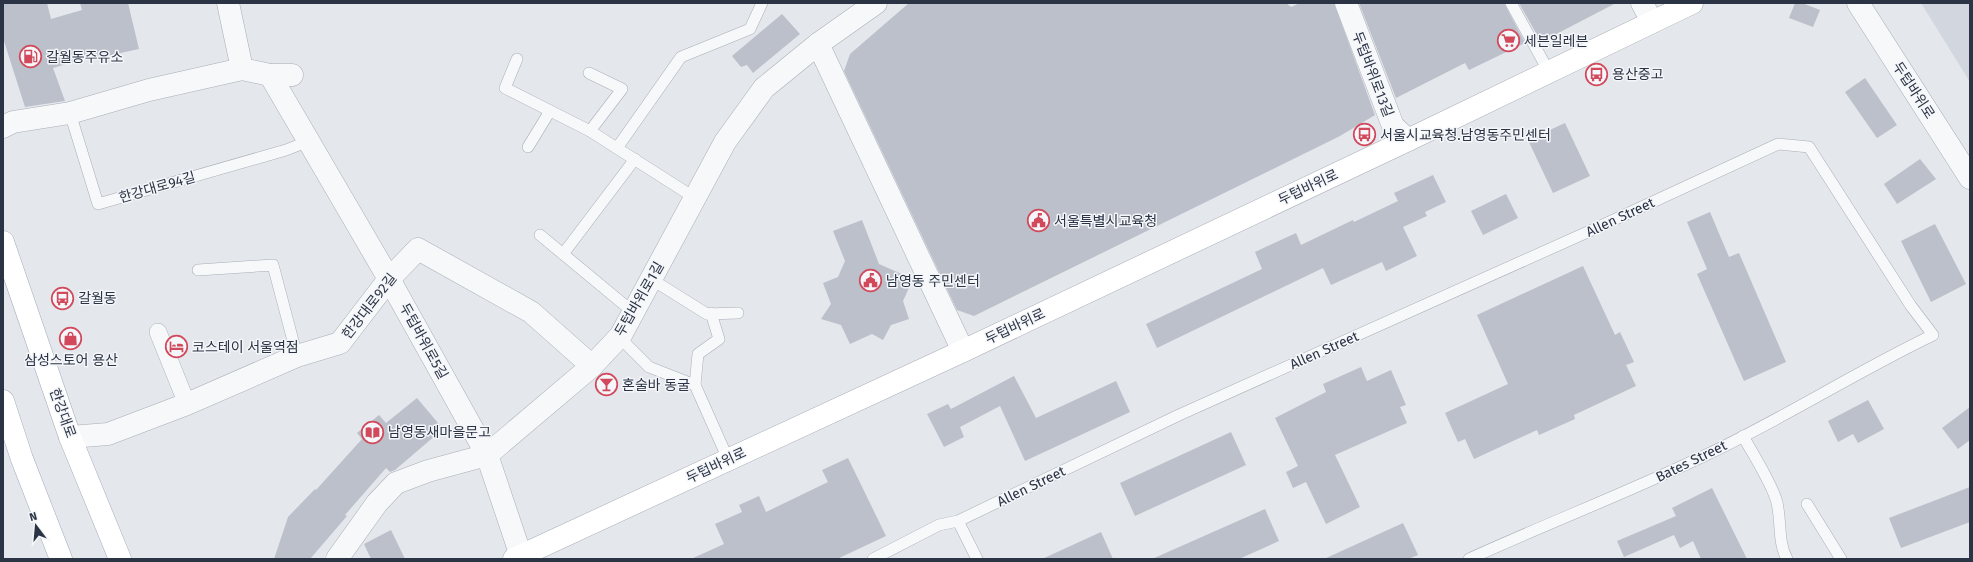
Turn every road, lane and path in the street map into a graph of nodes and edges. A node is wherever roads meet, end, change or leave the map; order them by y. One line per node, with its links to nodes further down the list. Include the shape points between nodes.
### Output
1 (228, 3): 12 (street)
2 (762, 3): 25 (lane, via 750,29 681,57)
3 (876, 3): 10 (street, 두텁바위로1길)
4 (1346, 3): 21 (street, 두텁바위로13길, via 1393,126)
5 (1511, 3): 13 (lane)
6 (1642, 3): 9 (street)
7 (1692, 3): 9 (main road, 두텁바위로)
8 (1858, 3): 27 (street, 두텁바위로)
9 (1652, 22): 13 (main road, 두텁바위로)
10 (818, 44): 28 (street, 두텁바위로1길, via 764,88 725,142); 40 (street)
11 (517, 59): 17 (lane, via 505,88)
12 (242, 69): 15 (street); 18 (street, via 149,90)
13 (1549, 72): 21 (main road, 두텁바위로)
14 (589, 73): 20 (lane, via 622,88)
15 (270, 74): 16 (street); 22 (street, 두텁바위로5길)
16 (292, 75)
17 (550, 111): 20 (lane); 24 (lane)
18 (70, 113): 19 (street, via 13,122); 22 (lane, 한강대로94길, via 98,204 286,150)
19 (3, 126)
20 (590, 131): 25 (lane)
21 (1408, 140): 40 (main road, 두텁바위로)
22 (309, 141): 33 (street, 두텁바위로5길)
23 (1778, 144): 46 (lane, Bates Street, via 1809,147 1911,306 1933,335); 51 (lane, Allen Street, via 1179,415)
24 (528, 147)
25 (617, 148): 26 (lane)
26 (635, 159): 28 (lane); 31 (lane)
27 (1970, 178)
28 (695, 198): 34 (street, 두텁바위로1길)
29 (540, 235): 31 (lane)
30 (3, 242): 47 (main road, 한강대로)
31 (563, 254): 35 (lane)
32 (198, 270): 41 (lane, via 273,265)
33 (389, 279): 41 (street, 한강대로92길, via 340,343); 42 (street, 한강대로92길, via 418,249 531,312); 48 (street, 두텁바위로5길)
34 (651, 279): 35 (street, 두텁바위로1길); 36 (lane, via 707,314)
35 (633, 312): 39 (street, 두텁바위로1길)
36 (711, 313): 37 (lane); 43 (lane, via 719,339 698,354)
37 (738, 313)
38 (158, 332): 45 (street)
39 (619, 337): 42 (street, 두텁바위로1길); 43 (lane, via 649,367)
40 (963, 350): 49 (main road, 두텁바위로)
41 (297, 356): 45 (street, 한강대로92길)
42 (592, 366): 48 (street, 두텁바위로1길)
43 (695, 384): 49 (lane)
44 (3, 401): 54 (main road, via 22,459)
45 (187, 404): 47 (street, 한강대로92길, via 108,434)
46 (1743, 436): 52 (lane, via 1776,499); 59 (lane, Bates Street, via 1612,498)
47 (70, 437): 55 (main road, 한강대로)
48 (487, 454): 53 (street, 두텁바위로5길); 56 (street, 두텁바위로1길, via 396,484 377,503)
49 (728, 459): 53 (main road, 두텁바위로)
50 (1807, 504): 60 (lane)
51 (958, 521): 57 (lane, Allen Street, via 939,526); 58 (lane)
52 (1784, 556)
53 (518, 558)
54 (61, 559)
55 (120, 559)
56 (337, 559)
57 (873, 559)
58 (977, 559)
59 (1469, 559)
60 (1841, 559)

